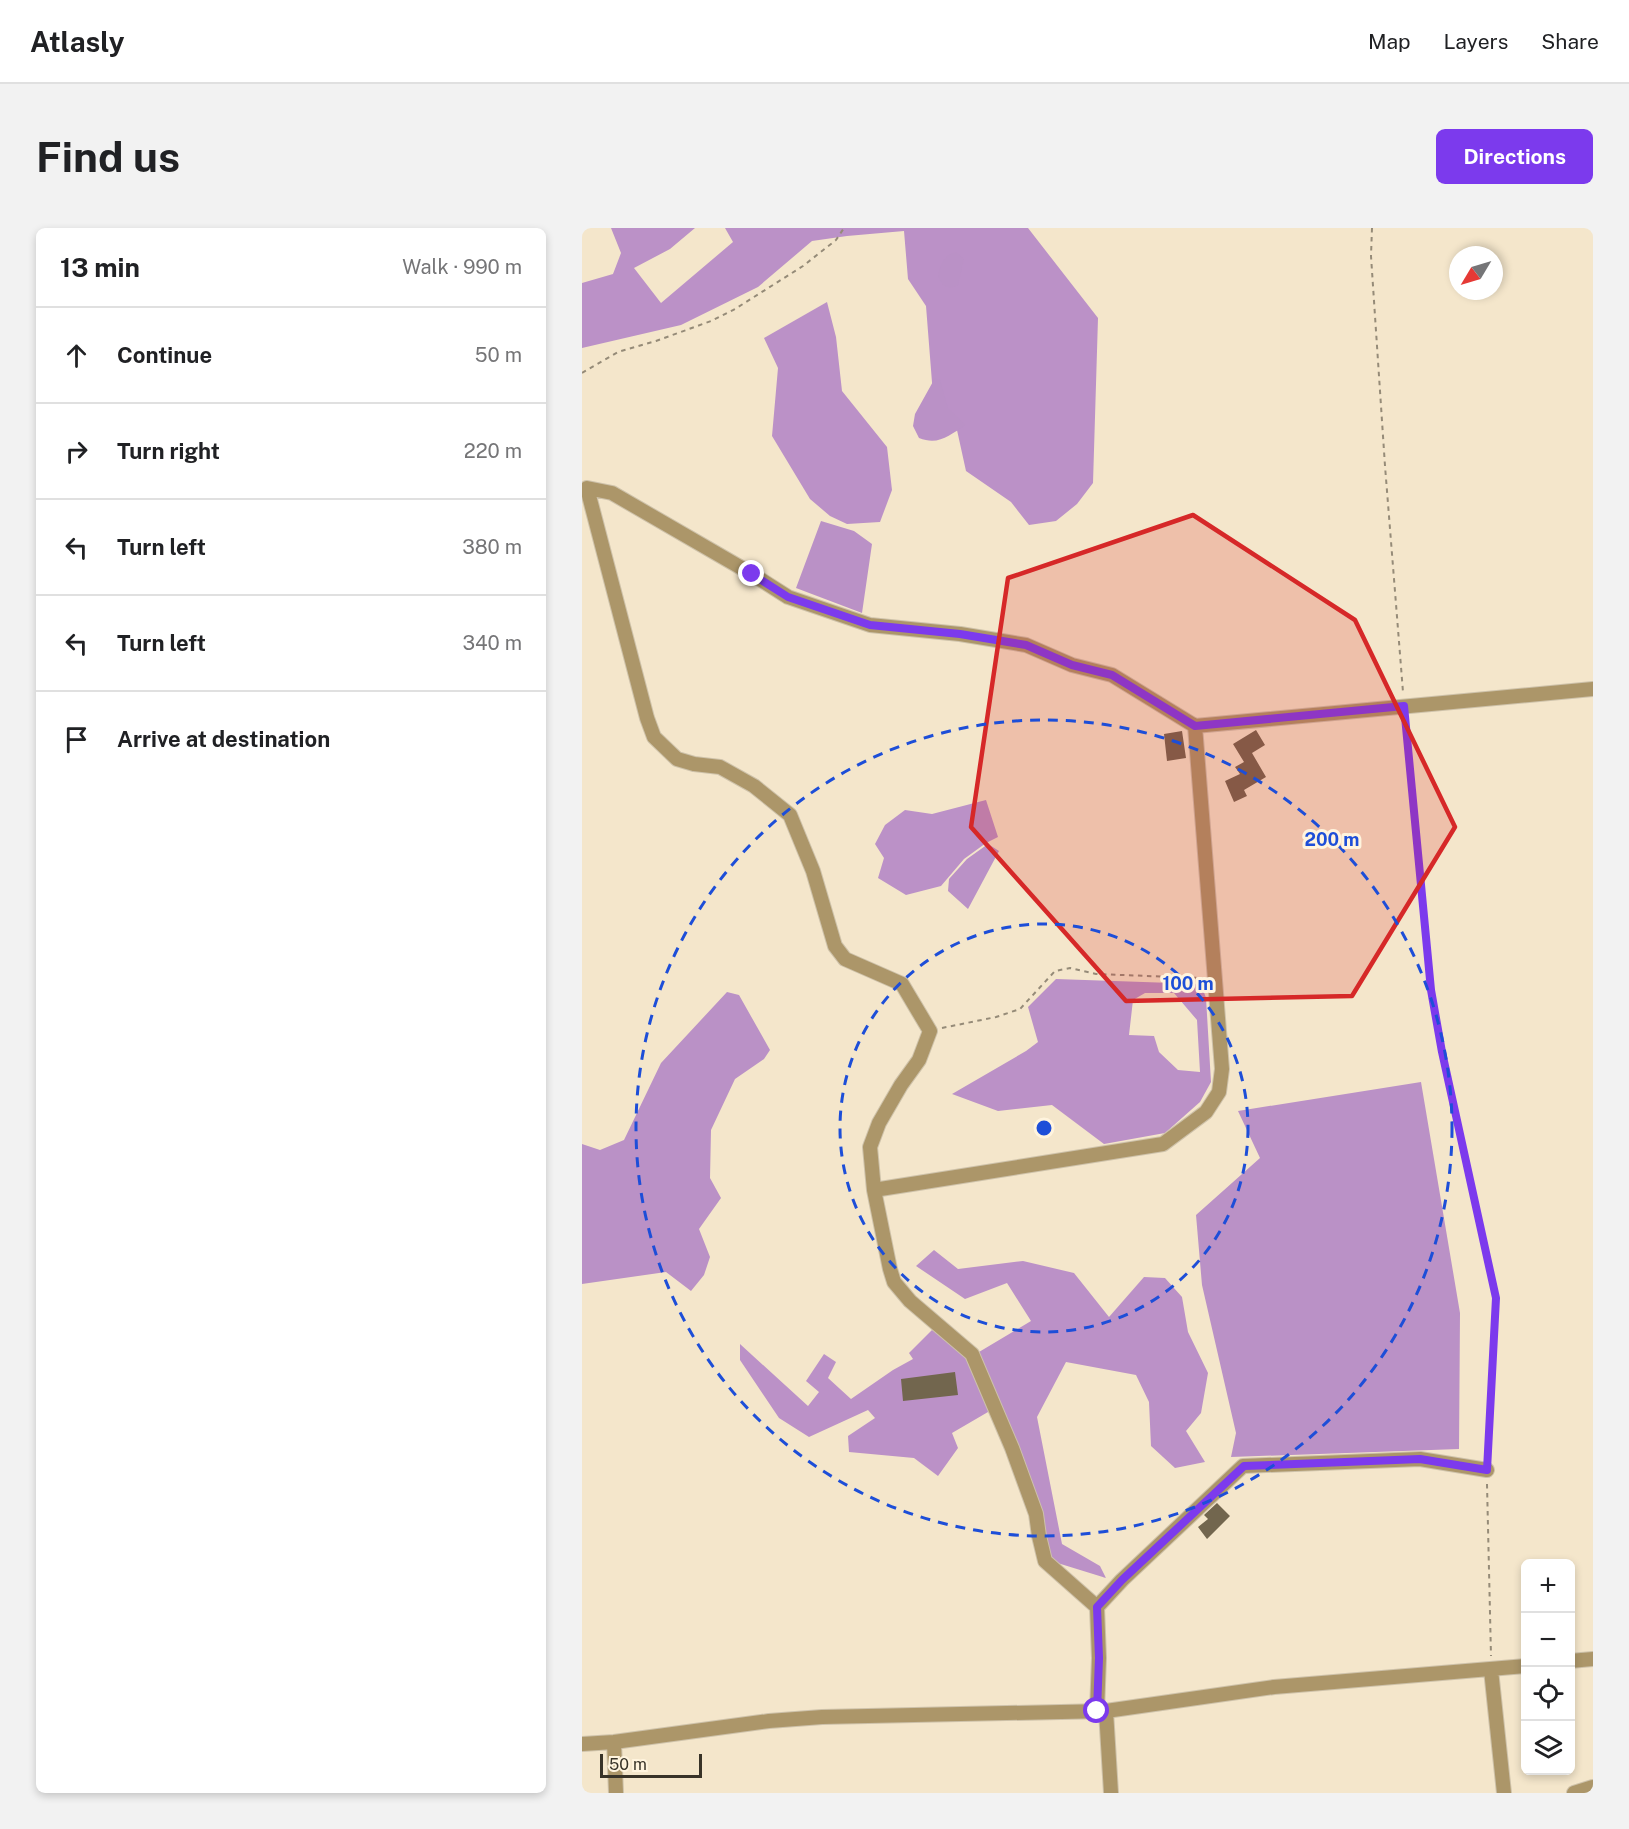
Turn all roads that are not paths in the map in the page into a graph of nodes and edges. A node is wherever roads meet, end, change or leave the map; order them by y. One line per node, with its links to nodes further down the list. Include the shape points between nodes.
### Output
1 (1593, 689): 2 (street)
2 (1195, 726): 3 (street, via 1222,1070 1219,1092 1206,1112 1163,1144); 3 (street, via 1112,675 1072,665 1026,645 870,625 788,597 612,494 587,488 654,737 677,759 720,767 754,786 790,814 813,871 835,946 845,959 902,984 930,1031 919,1060 879,1123 870,1147)
3 (874, 1190): 5 (street, via 894,1282 910,1301 972,1354 1036,1514 1045,1561)
4 (1487, 1470): 5 (street, via 1420,1459 1244,1466)
5 (1097, 1607): 10 (street)
6 (1593, 1659): 7 (street)
7 (1575, 1661)
8 (1521, 1667): 9 (street)
9 (1491, 1670): 10 (street, via 1274,1687); 16 (street)
10 (1102, 1711): 11 (street, via 769,1721); 15 (street)
11 (614, 1742): 12 (street); 14 (street)
12 (582, 1744)
13 (1593, 1787): 17 (street)
14 (616, 1793)
15 (1111, 1793)
16 (1504, 1793)
17 (1574, 1793)

